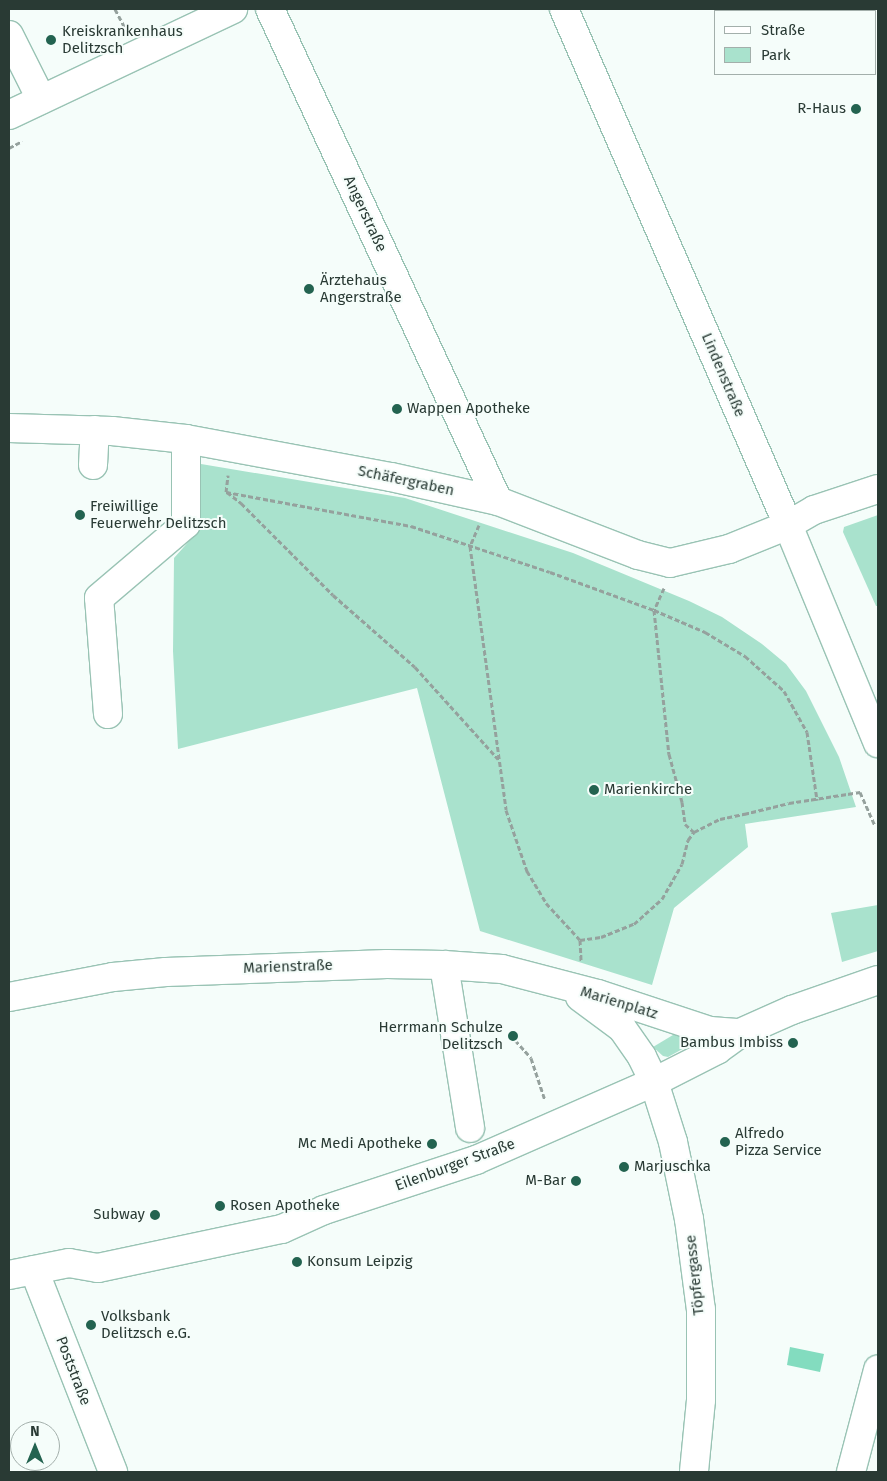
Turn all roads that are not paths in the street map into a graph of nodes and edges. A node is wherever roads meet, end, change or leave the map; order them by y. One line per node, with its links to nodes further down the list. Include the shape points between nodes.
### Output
1 (233, 9): 5 (street)
2 (270, 9): 12 (street, Angerstraße)
3 (564, 9): 13 (street, Lindenstraße)
4 (9, 34): 5 (street)
5 (41, 100): 6 (street)
6 (9, 115)
7 (9, 428): 8 (street, Schäfergraben)
8 (95, 430): 9 (street, Schäfergraben); 10 (street)
9 (186, 439): 12 (street, Schäfergraben, via 391,477); 14 (street, via 186,524 99,598)
10 (93, 465)
11 (878, 489): 13 (street, Schäfergraben, via 814,510)
12 (489, 511): 13 (street, Schäfergraben, via 670,563 729,549)
13 (788, 524): 15 (street, Lindenstraße)
14 (108, 714)
15 (878, 743)
16 (444, 966): 18 (street, Marienstraße, via 502,969); 19 (street, Marienstraße, via 387,964 166,972 113,977); 22 (street)
17 (878, 980): 20 (street, Eilenburger Straße, via 792,1010)
18 (566, 988): 20 (street, Marienplatz, via 598,994 710,1031); 21 (street, Marienplatz, via 600,1009 622,1028)
19 (9, 997)
20 (740, 1033): 21 (street, Eilenburger Straße, via 717,1050)
21 (654, 1082): 23 (street, Eilenburger Straße, via 457,1167 324,1210 282,1229 98,1268 69,1263); 26 (street, Töpfergasse, via 687,1210 701,1310 701,1400)
22 (470, 1128)
23 (21, 1272): 25 (street, Poststraße)
24 (878, 1370): 27 (street)
25 (113, 1472)
26 (694, 1472)
27 (851, 1472)

